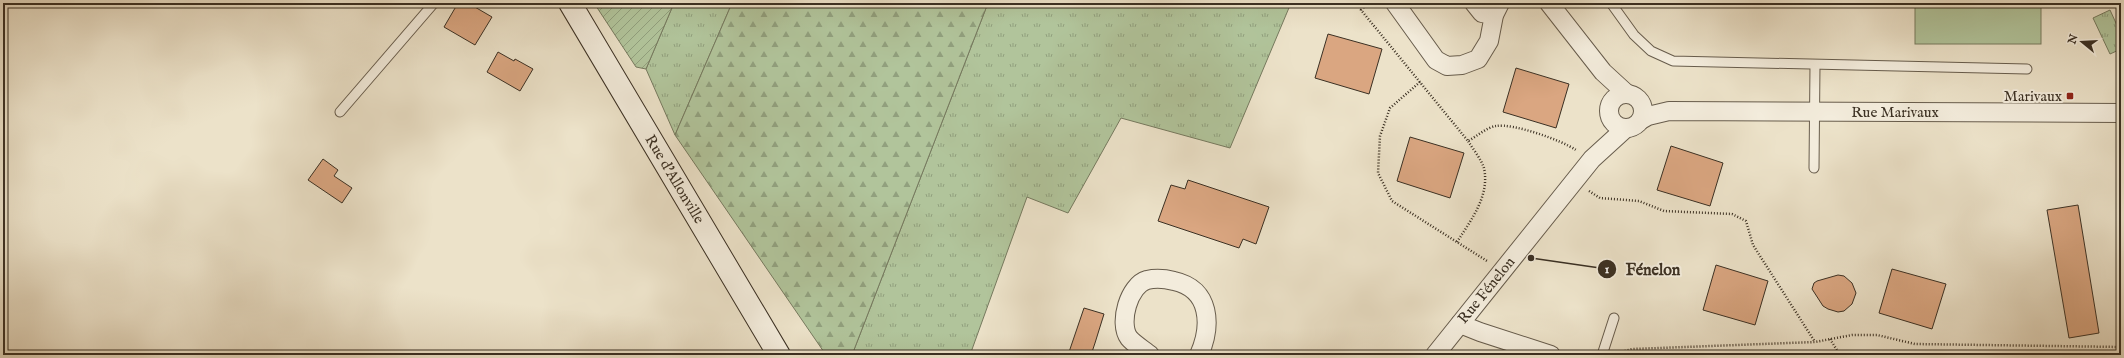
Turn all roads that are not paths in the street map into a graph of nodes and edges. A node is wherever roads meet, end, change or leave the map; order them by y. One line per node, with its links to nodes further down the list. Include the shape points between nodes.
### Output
1 (434, 3): 12 (lane)
2 (570, 3): 19 (main road, Rue d'Allonville)
3 (1396, 3): 7 (street, via 1436,60 1447,66 1462,65 1478,59 1489,41)
4 (1474, 3): 7 (street, via 1482,12)
5 (1550, 3): 10 (street, Rue Marivaux)
6 (1610, 3): 8 (lane, via 1634,35 1651,51 1673,61)
7 (1497, 9)
8 (1816, 65): 9 (lane); 11 (lane)
9 (2027, 69)
10 (1603, 72): 14 (street); 14 (street, Rue Marivaux, via 1627,94 1636,97)
11 (1815, 111): 13 (street, Rue Marivaux); 14 (street, Rue Marivaux, via 1669,111); 15 (lane)
12 (340, 112)
13 (2121, 113)
14 (1626, 116): 17 (street, Rue Fénelon)
15 (1814, 168)
16 (1614, 318): 23 (lane)
17 (1460, 324): 18 (street); 22 (street, Rue Fénelon)
18 (1543, 354)
19 (779, 355)
20 (1150, 355): 21 (street, via 1128,337 1125,323 1126,305 1133,290 1146,280 1163,279 1183,283 1198,293 1206,308 1206,328)
21 (1199, 355)
22 (1435, 355)
23 (1602, 355)

